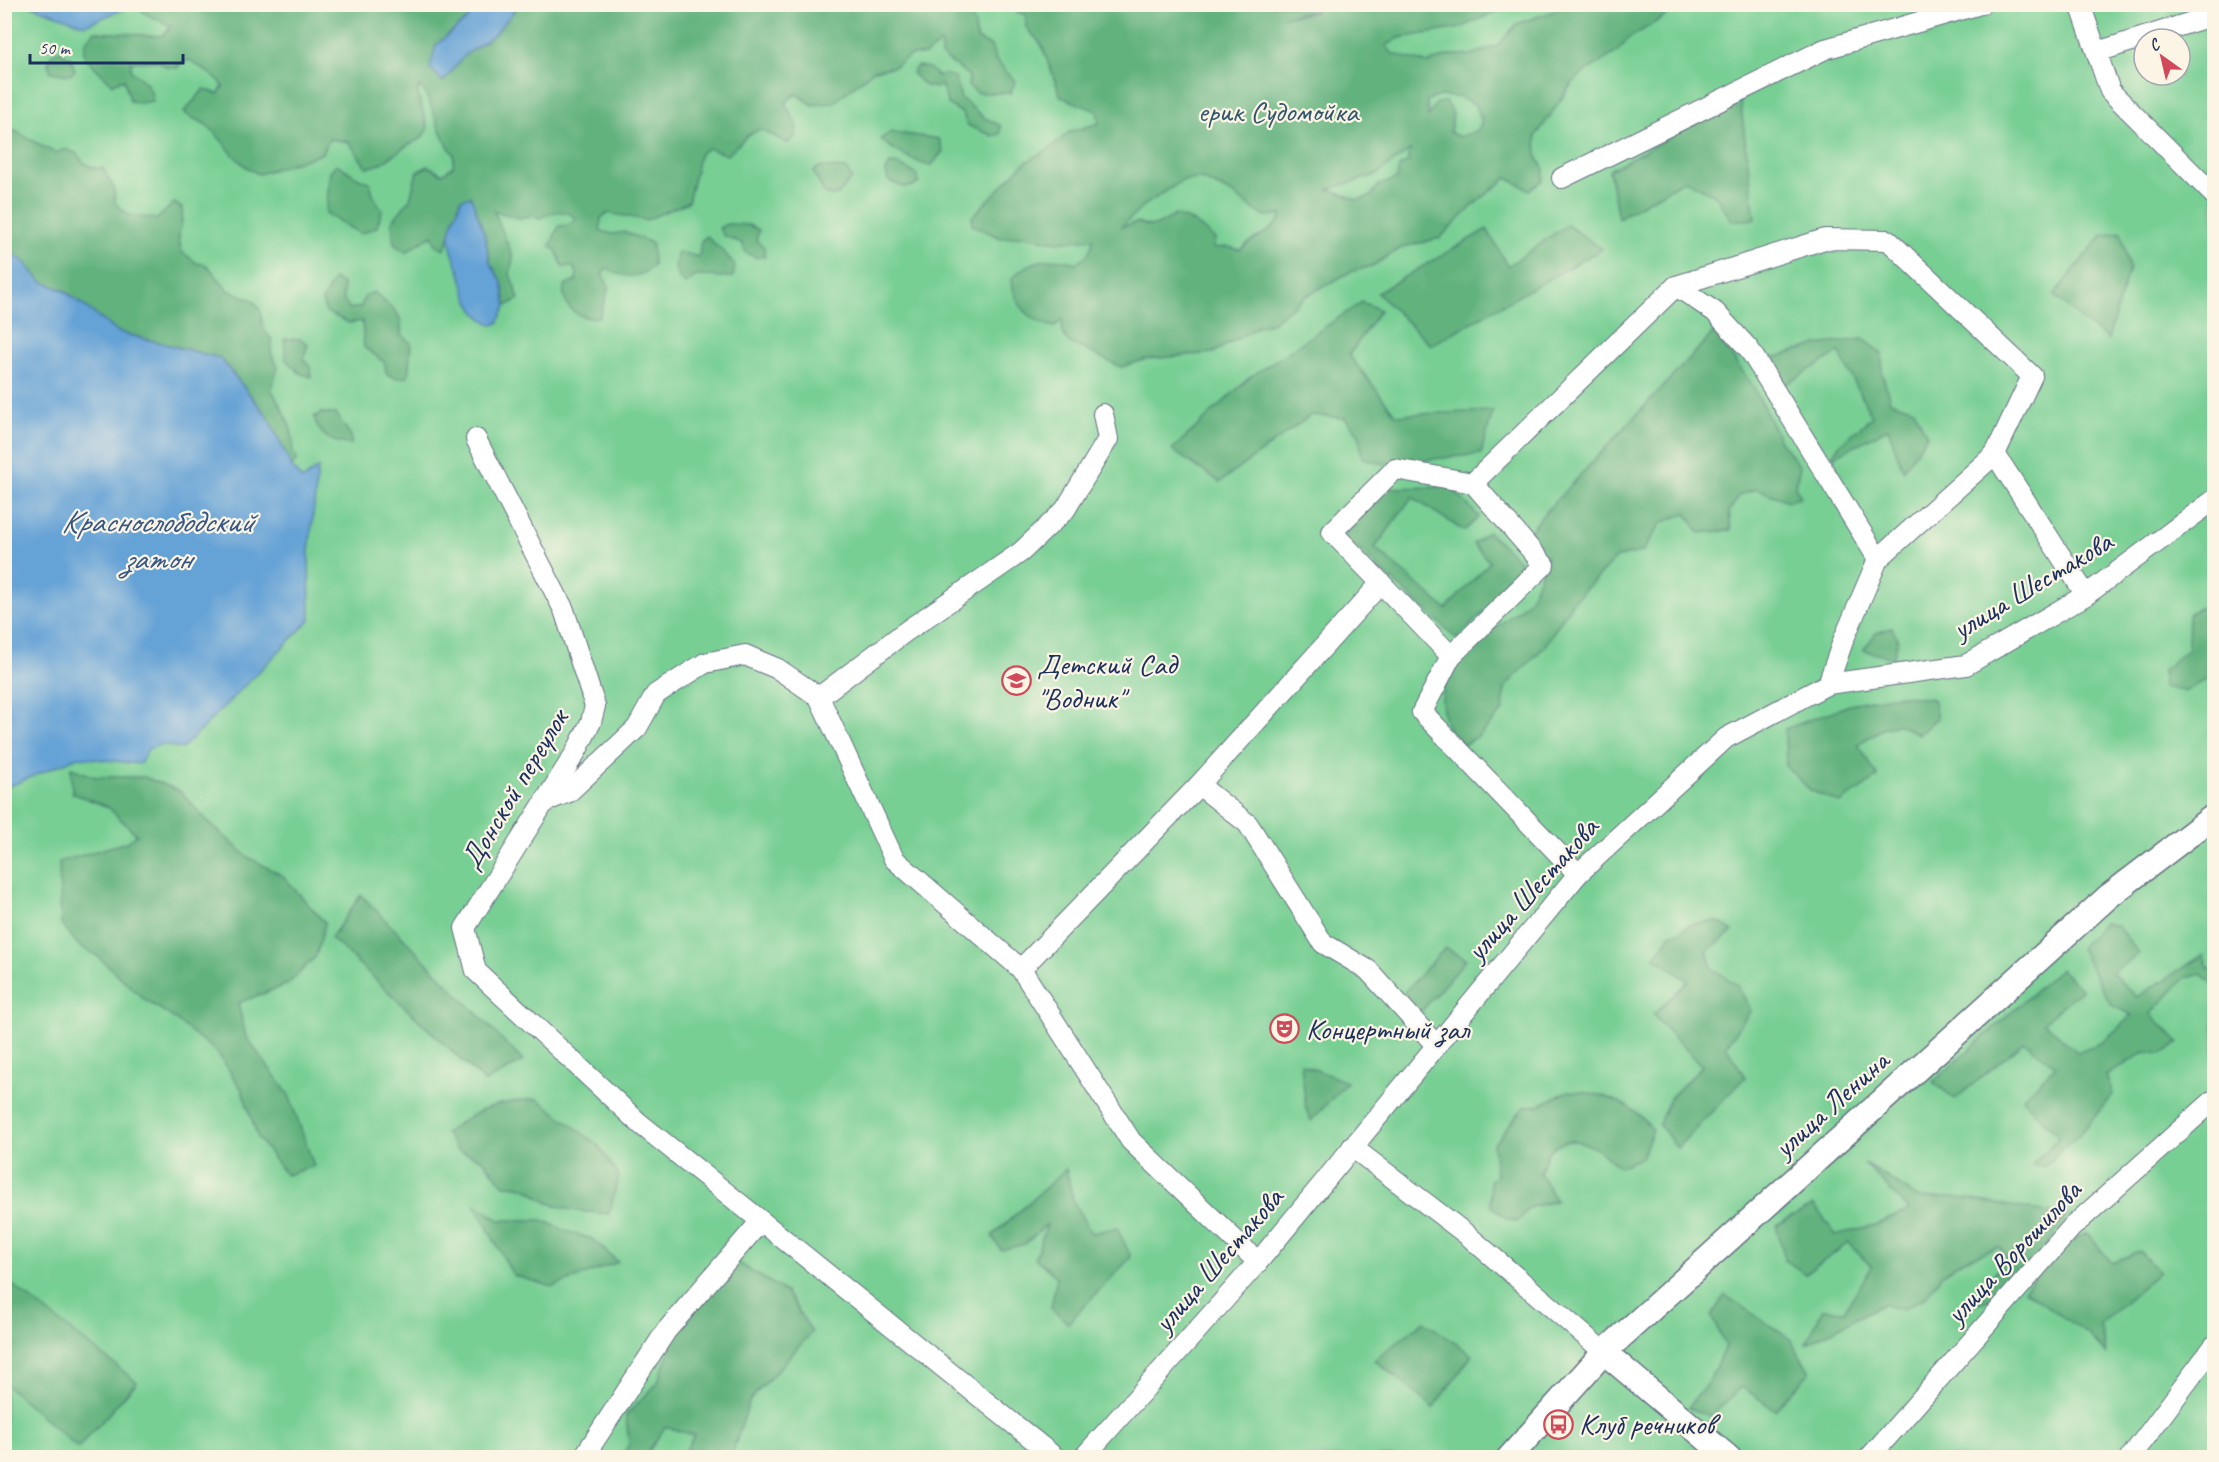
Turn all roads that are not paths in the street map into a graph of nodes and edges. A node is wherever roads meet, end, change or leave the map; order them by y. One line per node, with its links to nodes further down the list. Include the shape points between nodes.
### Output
1 (1981, 4): 5 (street, via 1825,49)
2 (2080, 4): 4 (street)
3 (2214, 15): 4 (street)
4 (2097, 52): 6 (street, via 2110,91)
5 (1562, 178)
6 (2214, 195)
7 (1676, 286): 10 (street, via 1825,239 1888,240 2032,376); 11 (street); 13 (street, via 1715,312 1749,349)
8 (1103, 414): 18 (street, via 1108,439 1065,510 1021,552)
9 (476, 439): 20 (street, Донской переулок, via 564,610 595,706 576,752)
10 (1995, 454): 13 (street); 15 (street)
11 (1473, 483): 14 (street, via 1395,469 1332,532); 16 (street, via 1544,565)
12 (2214, 500): 15 (street, улица Шестакова)
13 (1878, 559): 17 (street)
14 (1381, 583): 16 (street); 19 (street)
15 (2085, 595): 17 (street, улица Шестакова, via 1966,664)
16 (1451, 656): 22 (street, via 1422,712)
17 (1828, 684): 22 (street, улица Шестакова, via 1726,738)
18 (819, 697): 20 (street, via 778,669 745,655 705,663 656,694 637,728 569,792); 23 (street, via 894,859)
19 (1199, 785): 23 (street); 24 (street, via 1248,824 1323,943 1368,970)
20 (544, 802): 27 (street, Донской переулок, via 465,928 476,971 638,1122)
21 (2214, 816): 30 (street, улица Ленина, via 2109,896)
22 (1578, 874): 24 (street, улица Шестакова)
23 (1021, 969): 28 (street, via 1131,1141)
24 (1436, 1045): 26 (street, улица Шестакова)
25 (2214, 1100): 36 (street, улица Ворошилова, via 2072,1227)
26 (1352, 1147): 28 (street, улица Шестакова); 30 (street, via 1466,1234)
27 (761, 1221): 31 (street, via 666,1331); 32 (street)
28 (1258, 1262): 33 (street, улица Шестакова)
29 (2214, 1346): 37 (street)
30 (1604, 1352): 34 (street, улица Ленина); 35 (street)
31 (583, 1458)
32 (1056, 1458)
33 (1083, 1458)
34 (1509, 1458)
35 (1729, 1458)
36 (1869, 1458)
37 (2130, 1458)

